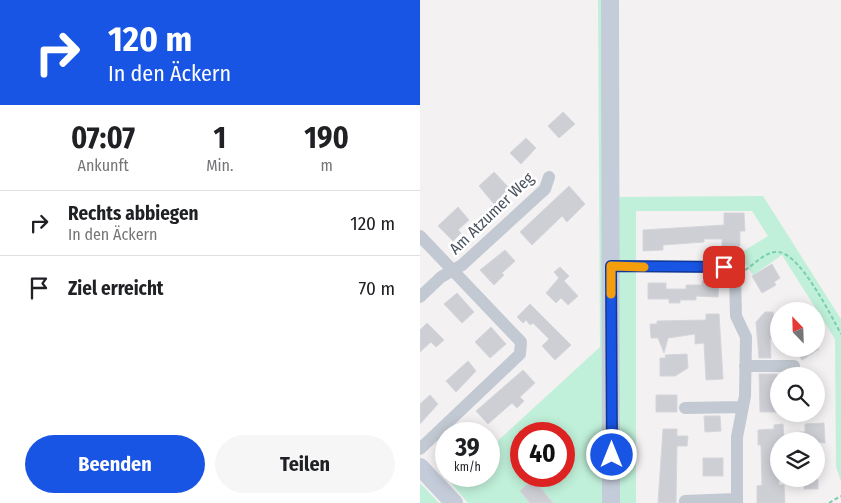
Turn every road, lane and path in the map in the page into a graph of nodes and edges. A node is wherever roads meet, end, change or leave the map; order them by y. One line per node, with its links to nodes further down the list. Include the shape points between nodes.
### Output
1 (610, 0): 4 (street)
2 (549, 177): 5 (street, Am Atzumer Weg, via 545,189 462,265)
3 (420, 236): 5 (street, Am Atzumer Weg)
4 (611, 266): 6 (street, via 724,267); 19 (street)
5 (452, 270): 7 (street, Am Atzumer Weg); 13 (street, Am Atzumer Weg, via 521,342 520,354)
6 (735, 275): 8 (path, via 753,266 766,254 783,252 806,276); 9 (street, via 736,316 746,338)
7 (420, 297)
8 (841, 334)
9 (745, 366): 10 (street); 11 (street)
10 (794, 366)
11 (742, 407): 12 (street); 17 (street, via 737,437)
12 (685, 408)
13 (420, 449)
14 (420, 467): 18 (street)
15 (841, 496): 20 (path)
16 (684, 501): 17 (street)
17 (736, 501)
18 (454, 503)
19 (611, 503)
20 (829, 503)

